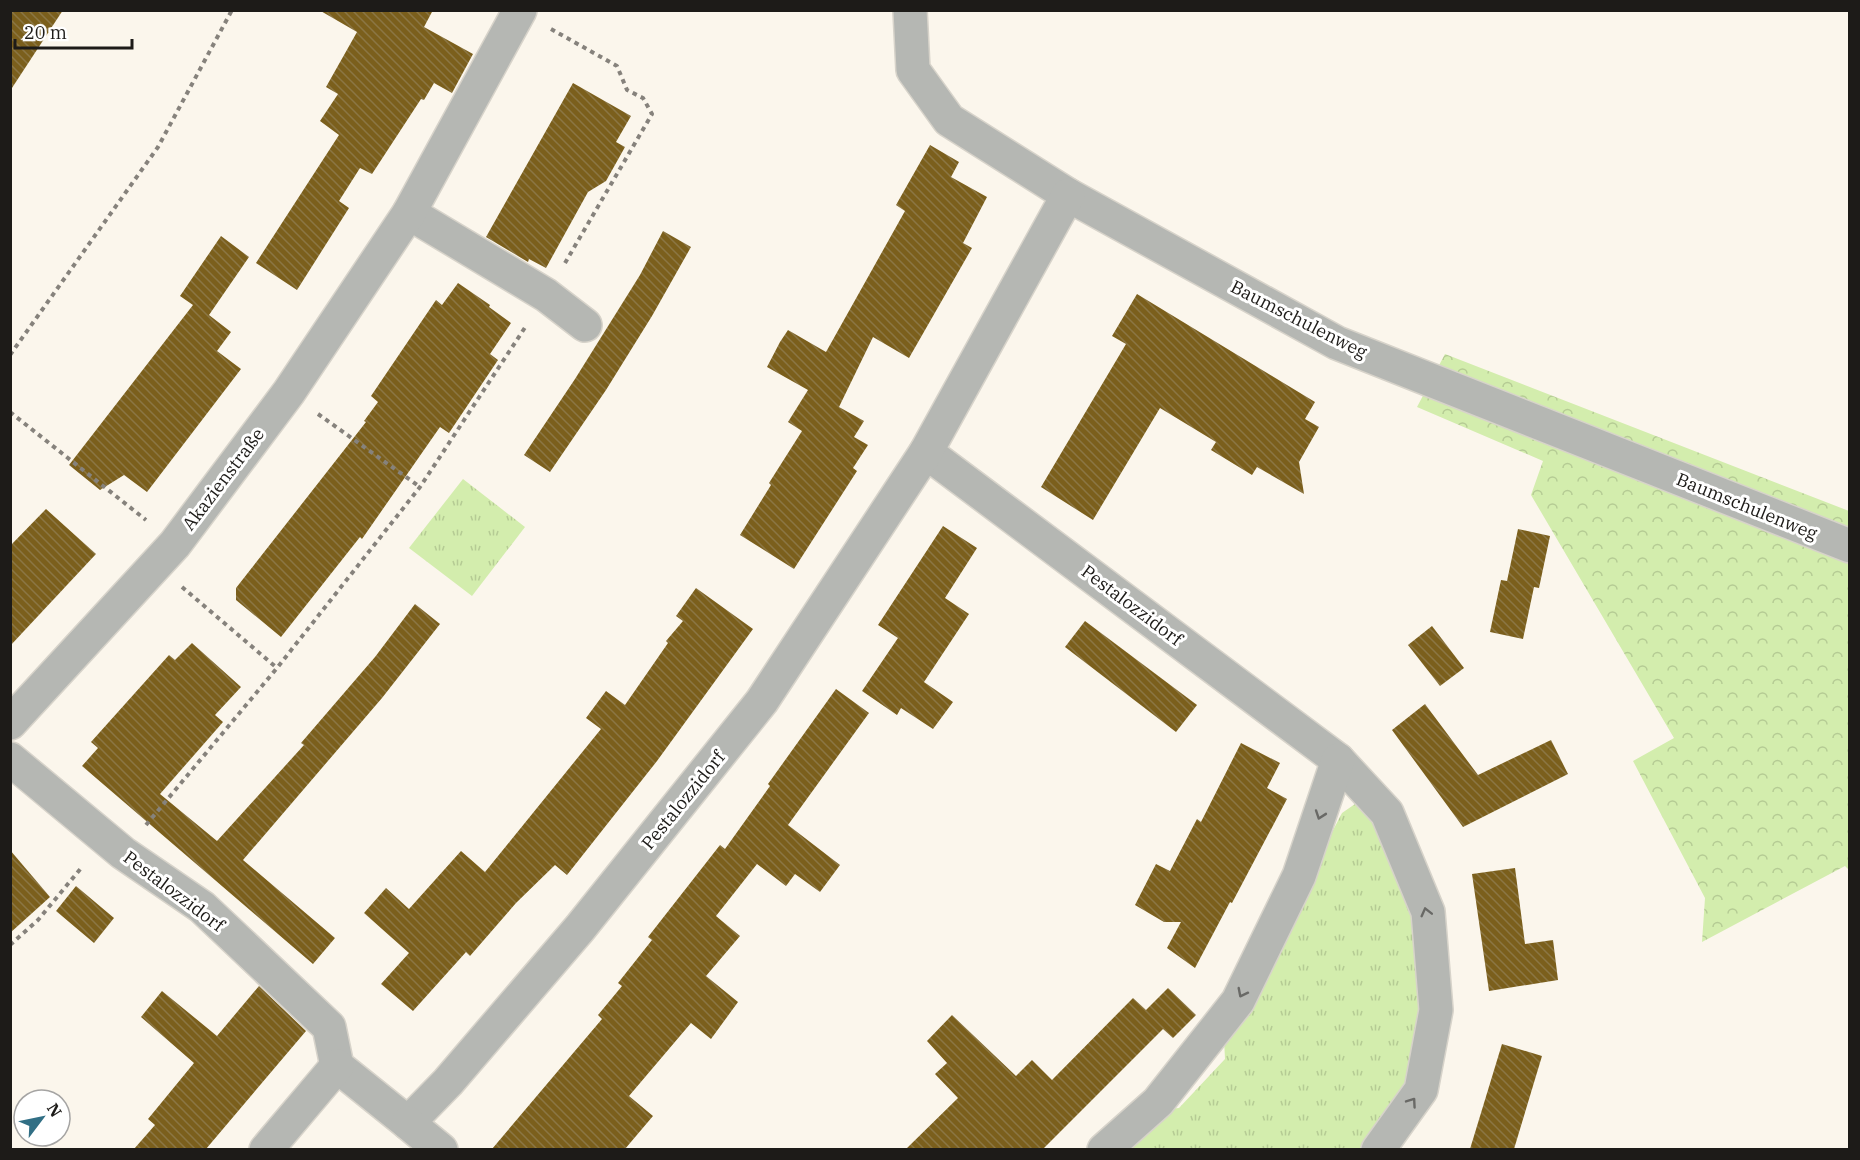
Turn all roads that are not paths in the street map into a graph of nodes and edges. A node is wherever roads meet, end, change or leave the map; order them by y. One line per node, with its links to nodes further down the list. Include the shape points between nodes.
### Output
1 (910, 10): 3 (street, Baumschulenweg, via 913,70 949,120)
2 (519, 11): 4 (street, Akazienstraße)
3 (1068, 195): 6 (street, Pestalozzidorf); 7 (street, Baumschulenweg, via 1337,343)
4 (409, 213): 5 (street, via 546,296); 8 (street, Akazienstraße, via 288,392 175,544)
5 (585, 325)
6 (926, 452): 10 (street, Pestalozzidorf); 12 (street, Pestalozzidorf, via 762,701 580,928)
7 (1850, 546)
8 (10, 723)
9 (10, 759): 11 (street, Pestalozzidorf, via 114,846 202,907 329,1027)
10 (1338, 760): 15 (street, one-way to 15, via 1299,876 1238,1001 1158,1102); 16 (street, Pestalozzidorf, one-way to 10, via 1421,1090 1436,1010 1428,912 1387,813)
11 (337, 1066): 12 (street); 13 (street)
12 (408, 1123): 14 (street)
13 (266, 1149)
14 (441, 1149)
15 (1104, 1149)
16 (1378, 1149)

